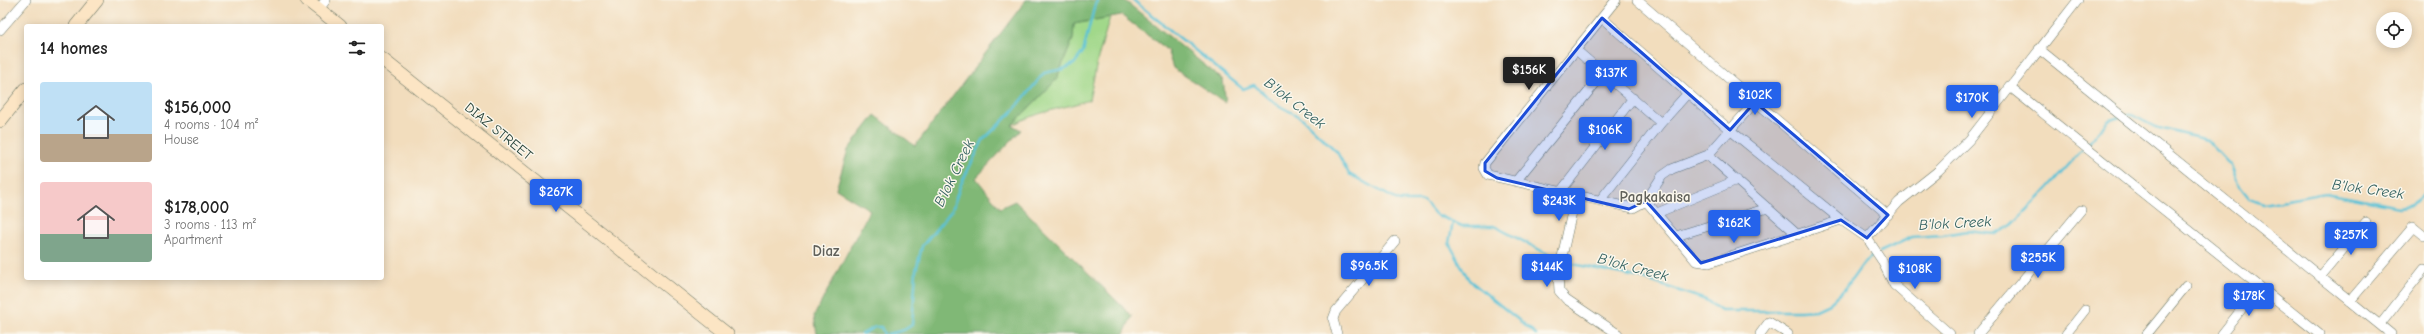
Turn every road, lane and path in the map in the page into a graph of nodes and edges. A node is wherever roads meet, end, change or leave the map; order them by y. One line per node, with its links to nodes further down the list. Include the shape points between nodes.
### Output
1 (26, 0): 11 (street)
2 (97, 0): 9 (main road)
3 (307, 0): 7 (main road)
4 (1616, 0): 8 (street)
5 (1637, 0): 20 (street)
6 (2078, 0): 12 (street)
7 (323, 5): 10 (main road)
8 (1602, 18): 13 (street); 18 (street)
9 (78, 24)
10 (338, 24)
11 (0, 30)
12 (2039, 49): 16 (street); 43 (street)
13 (1576, 50): 15 (street); 26 (street, via 1485,164 1484,168 1488,175)
14 (384, 61): 50 (main road, DIAZ STREET)
15 (1603, 74): 19 (street); 26 (street)
16 (2009, 86): 34 (street, via 1955,156); 45 (street)
17 (24, 91): 21 (main road)
18 (1688, 94): 22 (street); 23 (street)
19 (1633, 98): 22 (street); 27 (street)
20 (1755, 102): 23 (street); 34 (street)
21 (0, 121)
22 (1661, 123): 29 (street)
23 (1730, 130): 24 (street); 35 (street)
24 (1708, 155): 25 (street); 30 (street, via 1672,169 1662,176)
25 (1737, 180): 31 (street); 33 (street)
26 (1516, 181): 27 (street)
27 (1560, 191): 28 (street)
28 (1576, 194): 29 (street); 52 (street, via 1557,281 1561,295)
29 (1601, 200): 30 (street, via 1629,208)
30 (1646, 201): 33 (street)
31 (1768, 208): 37 (street); 38 (street)
32 (2081, 210): 56 (street)
33 (1657, 213): 38 (street)
34 (1888, 215): 40 (street)
35 (1841, 220): 37 (street); 40 (street)
36 (2366, 222): 43 (street)
37 (1798, 235): 38 (street, via 1706,263 1696,261)
38 (1676, 236)
39 (2424, 236): 46 (street, via 2413,227)
40 (1866, 238): 49 (street, via 1881,259 1894,285)
41 (1395, 241): 51 (street, via 1336,311 1333,320)
42 (2424, 269): 48 (street)
43 (2320, 277): 46 (street)
44 (2186, 286): 58 (street)
45 (2259, 287): 59 (street); 60 (street)
46 (2350, 301): 48 (street)
47 (2085, 310): 57 (street)
48 (2380, 325): 61 (street)
49 (1938, 330): 55 (street)
50 (727, 334)
51 (1337, 334)
52 (1618, 334)
53 (1760, 334): 54 (street, via 1769,322)
54 (1788, 334)
55 (1950, 334)
56 (1978, 334)
57 (2066, 334)
58 (2147, 334)
59 (2222, 334)
60 (2319, 334)
61 (2391, 334)

